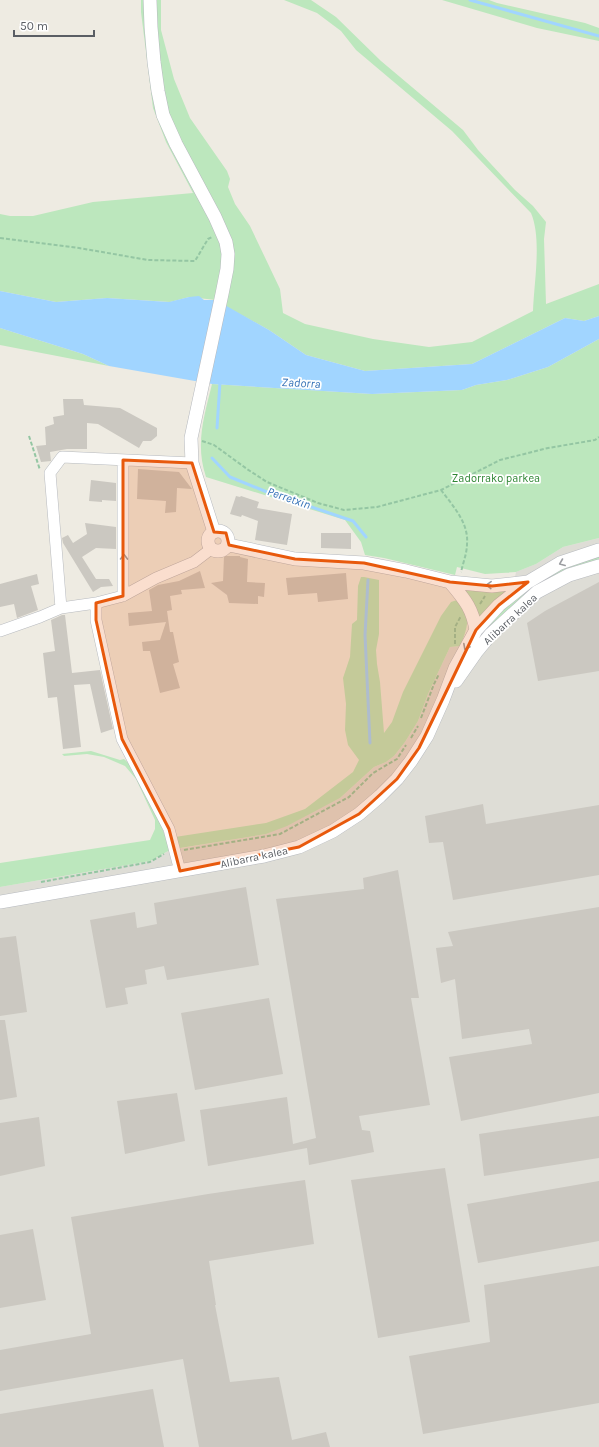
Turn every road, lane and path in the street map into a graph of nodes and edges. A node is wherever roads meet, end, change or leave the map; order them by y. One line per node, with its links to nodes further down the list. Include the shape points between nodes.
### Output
1 (150, 0): 2 (street, via 150,27 163,115)
2 (222, 233): 3 (path, via 208,239 195,261 148,260); 6 (street, via 228,254 227,269)
3 (0, 238)
4 (29, 436): 9 (path, via 39,470)
5 (599, 437): 10 (path, via 595,440 500,460)
6 (191, 438): 8 (street); 10 (path, via 214,445 268,482 318,503 344,510 377,507)
7 (123, 460): 8 (street); 9 (street, via 62,457); 19 (street, one-way to 7)
8 (192, 463): 11 (street)
9 (50, 473): 21 (street)
10 (441, 490): 16 (path, via 466,527 467,543)
11 (214, 532): 12 (street, via 220,530 226,533); 13 (street, via 208,539)
12 (229, 545): 13 (street, via 217,552); 16 (street, via 295,559 364,563)
13 (211, 549): 19 (street, via 194,562)
14 (599, 550): 17 (street, Alibarra kalea, one-way to 17, via 560,563)
15 (599, 566): 27 (street, Alibarra kalea, via 569,575 537,592 491,634)
16 (455, 582): 18 (street, one-way to 16); 22 (street)
17 (528, 582): 18 (street); 24 (street, Alibarra kalea, via 499,605)
18 (490, 586): 22 (path, via 489,592 478,606)
19 (123, 596): 20 (street)
20 (96, 603): 21 (street); 28 (street, via 96,620 122,739 169,829)
21 (61, 608): 23 (street)
22 (471, 610): 24 (street); 25 (path, via 460,616 455,627)
23 (0, 630)
24 (476, 630): 27 (street, Alibarra kalea, one-way to 27, via 455,668)
25 (455, 646)
26 (441, 671): 28 (path, via 419,724 396,758 373,773 349,797 280,834)
27 (443, 700): 29 (street, Alibarra kalea, via 427,736 397,779 380,796 333,831 299,846 264,856)
28 (175, 851): 29 (street); 30 (path, via 167,852 150,862)
29 (180, 871): 31 (street, Alibarra kalea)
30 (37, 882)
31 (0, 902)

